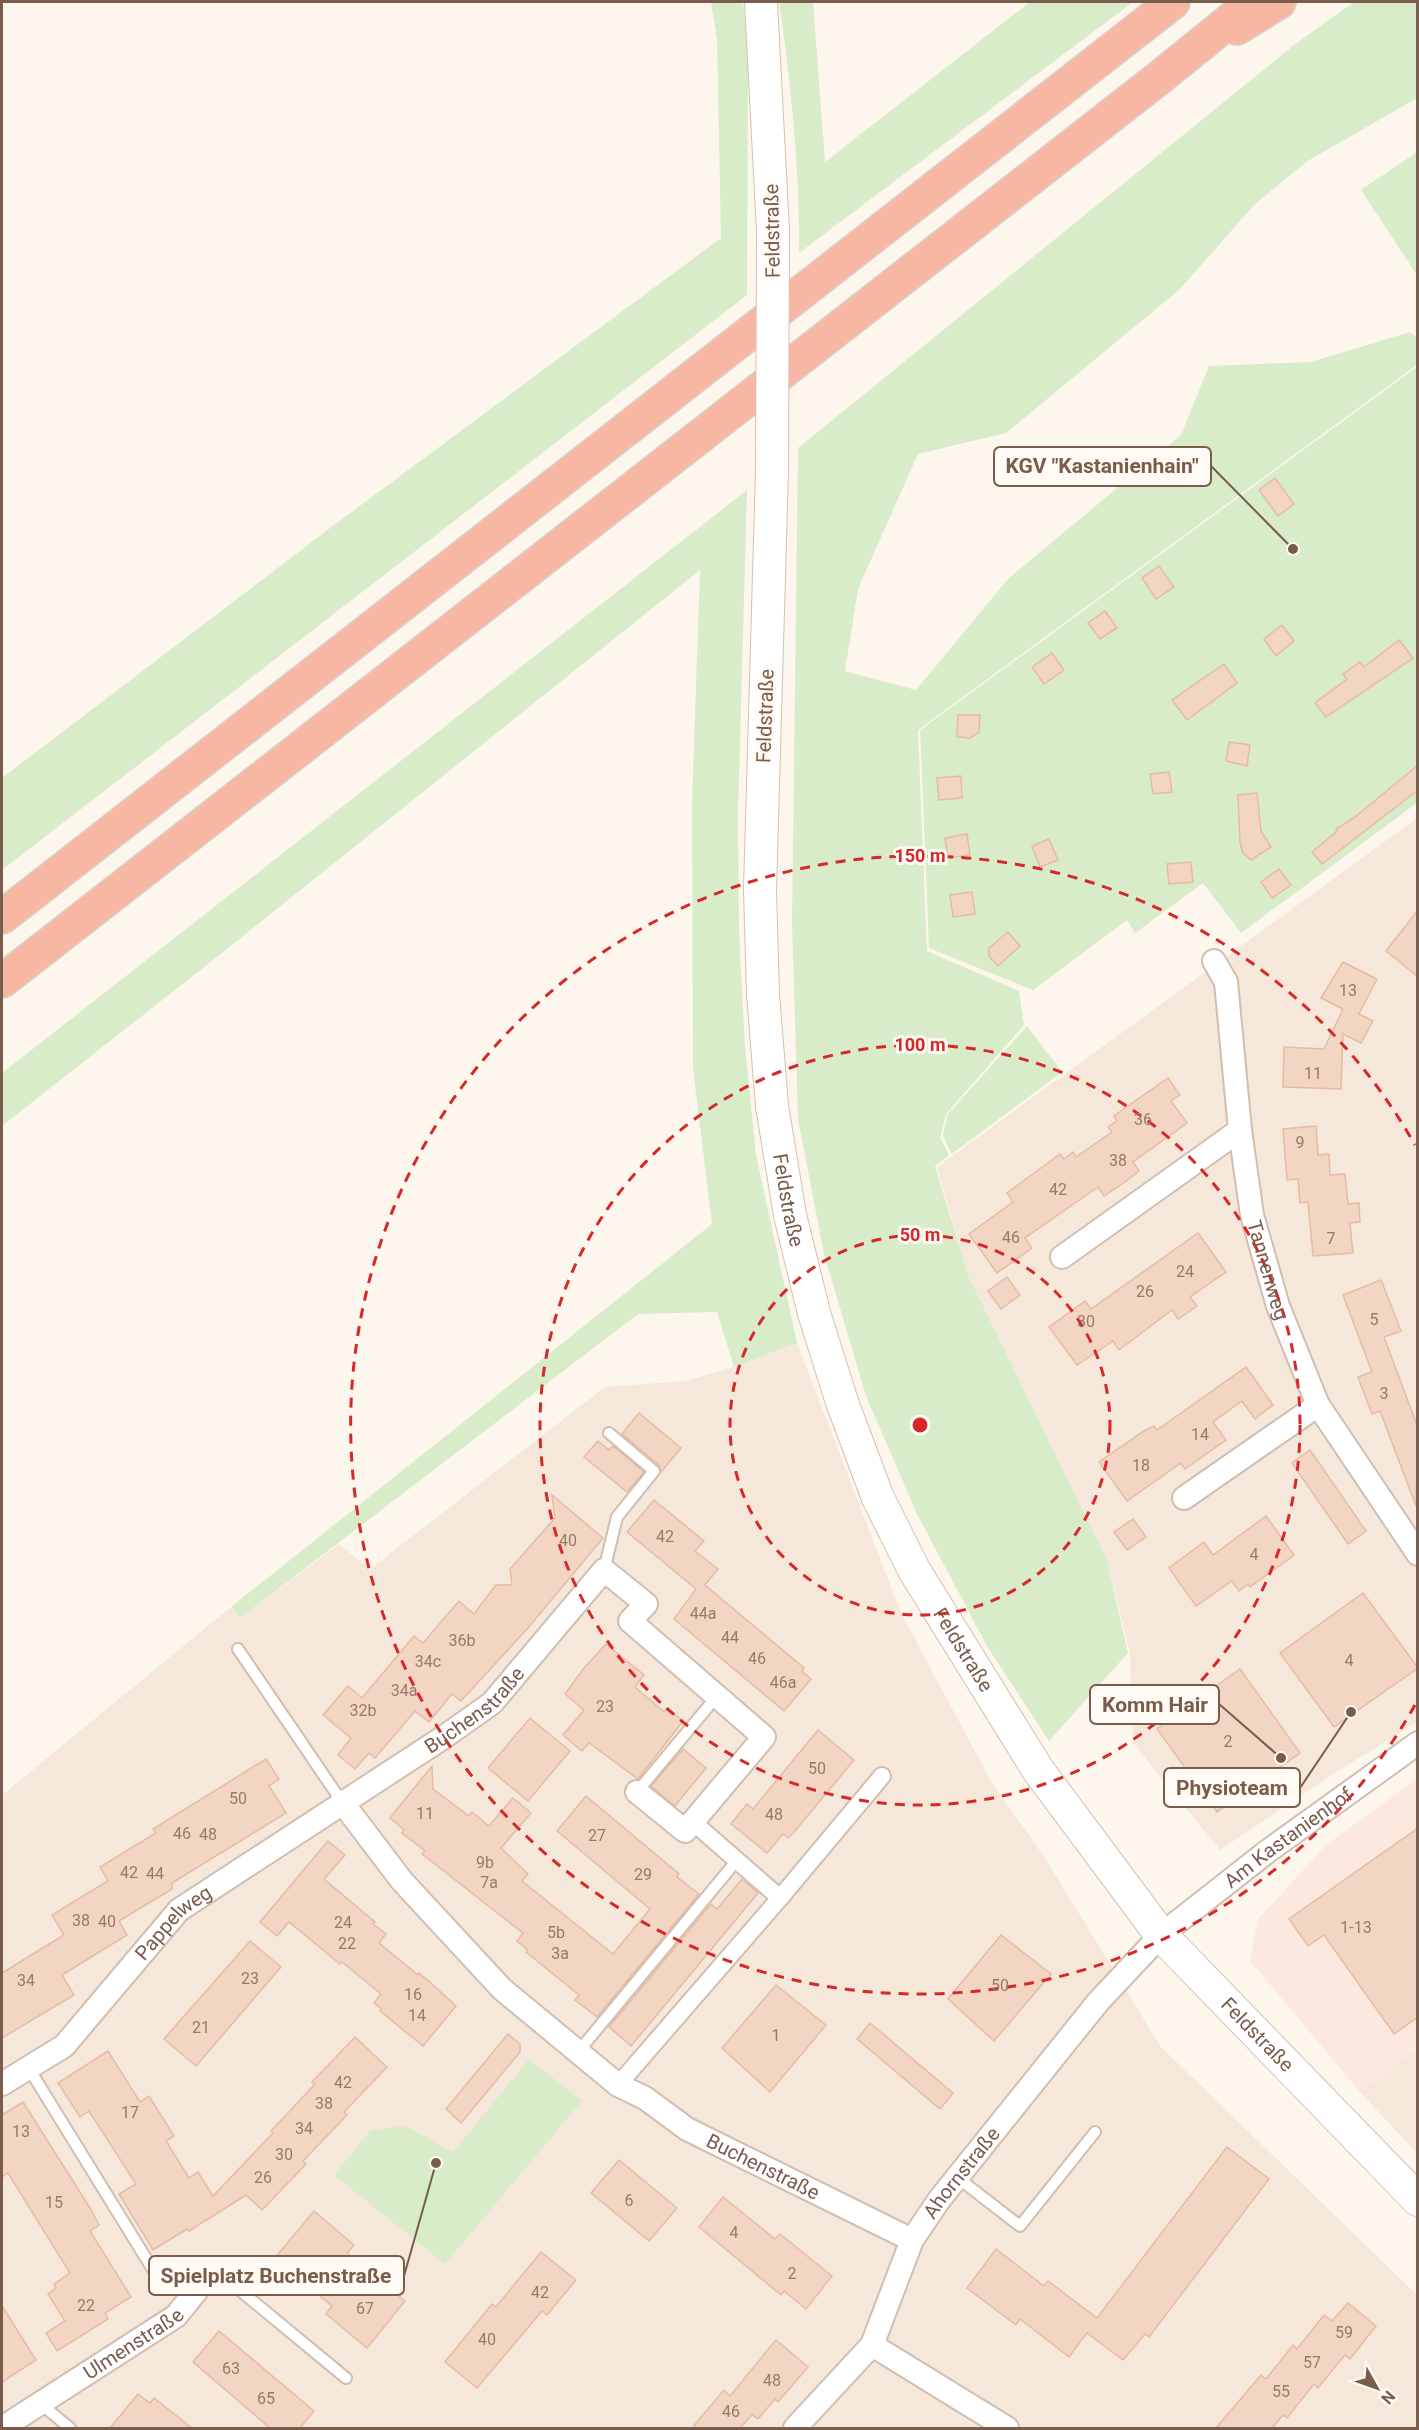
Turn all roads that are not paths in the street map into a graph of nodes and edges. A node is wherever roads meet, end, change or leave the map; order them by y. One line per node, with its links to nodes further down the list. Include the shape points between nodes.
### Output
1 (762, 2): 25 (main road, Feldstraße, bridge, via 772,231 772,470 760,890 763,994 776,1128 790,1215 814,1313 842,1402 878,1498 914,1570 1038,1770)
2 (1173, 2): 6 (highway)
3 (1253, 2): 5 (highway)
4 (1279, 2): 5 (highway)
5 (1160, 78): 8 (highway)
6 (2, 917)
7 (1214, 961): 9 (street, Tannenweg, via 1226,982)
8 (2, 981)
9 (1240, 1130): 10 (street); 11 (street, Tannenweg, via 1252,1215 1278,1306)
10 (1062, 1257)
11 (1318, 1404): 13 (street); 14 (street, Tannenweg)
12 (609, 1433): 15 (lane, via 654,1471 617,1517)
13 (1184, 1498)
14 (1418, 1554)
15 (604, 1569): 17 (street, via 646,1604 630,1622); 21 (street, Buchenstraße, via 492,1703)
16 (238, 1649): 21 (lane)
17 (717, 1696): 20 (lane); 22 (street, via 764,1737)
18 (1418, 1743): 25 (street, Am Kastanienhof, via 1268,1851)
19 (882, 1776): 24 (street)
20 (637, 1792): 22 (street, via 685,1831)
21 (342, 1802): 26 (street, Buchenstraße, via 402,1881 502,1989); 27 (street, Pappelweg, via 179,1910 64,2046)
22 (693, 1822): 23 (street)
23 (738, 1859): 24 (street); 26 (lane)
24 (780, 1898): 29 (street)
25 (1161, 1935): 31 (street, Ahornstraße, via 1098,2002); 32 (main road, Feldstraße)
26 (578, 2052): 29 (street, Buchenstraße)
27 (28, 2067): 28 (street, Pappelweg); 34 (lane, via 152,2268)
28 (2, 2084)
29 (618, 2085): 33 (street, Buchenstraße, via 645,2098 687,2129)
30 (1095, 2132): 31 (lane, via 1020,2226)
31 (957, 2178): 33 (street, Ahornstraße)
32 (1418, 2200)
33 (912, 2240): 35 (street, Ahornstraße)
34 (214, 2269): 36 (lane); 37 (street, Ulmenstraße, via 176,2316)
35 (872, 2345): 40 (street, Ahornstraße); 41 (street)
36 (346, 2378)
37 (41, 2404): 38 (street, Ulmenstraße); 39 (lane)
38 (2, 2428)
39 (70, 2428)
40 (795, 2428)
41 (1007, 2428)

